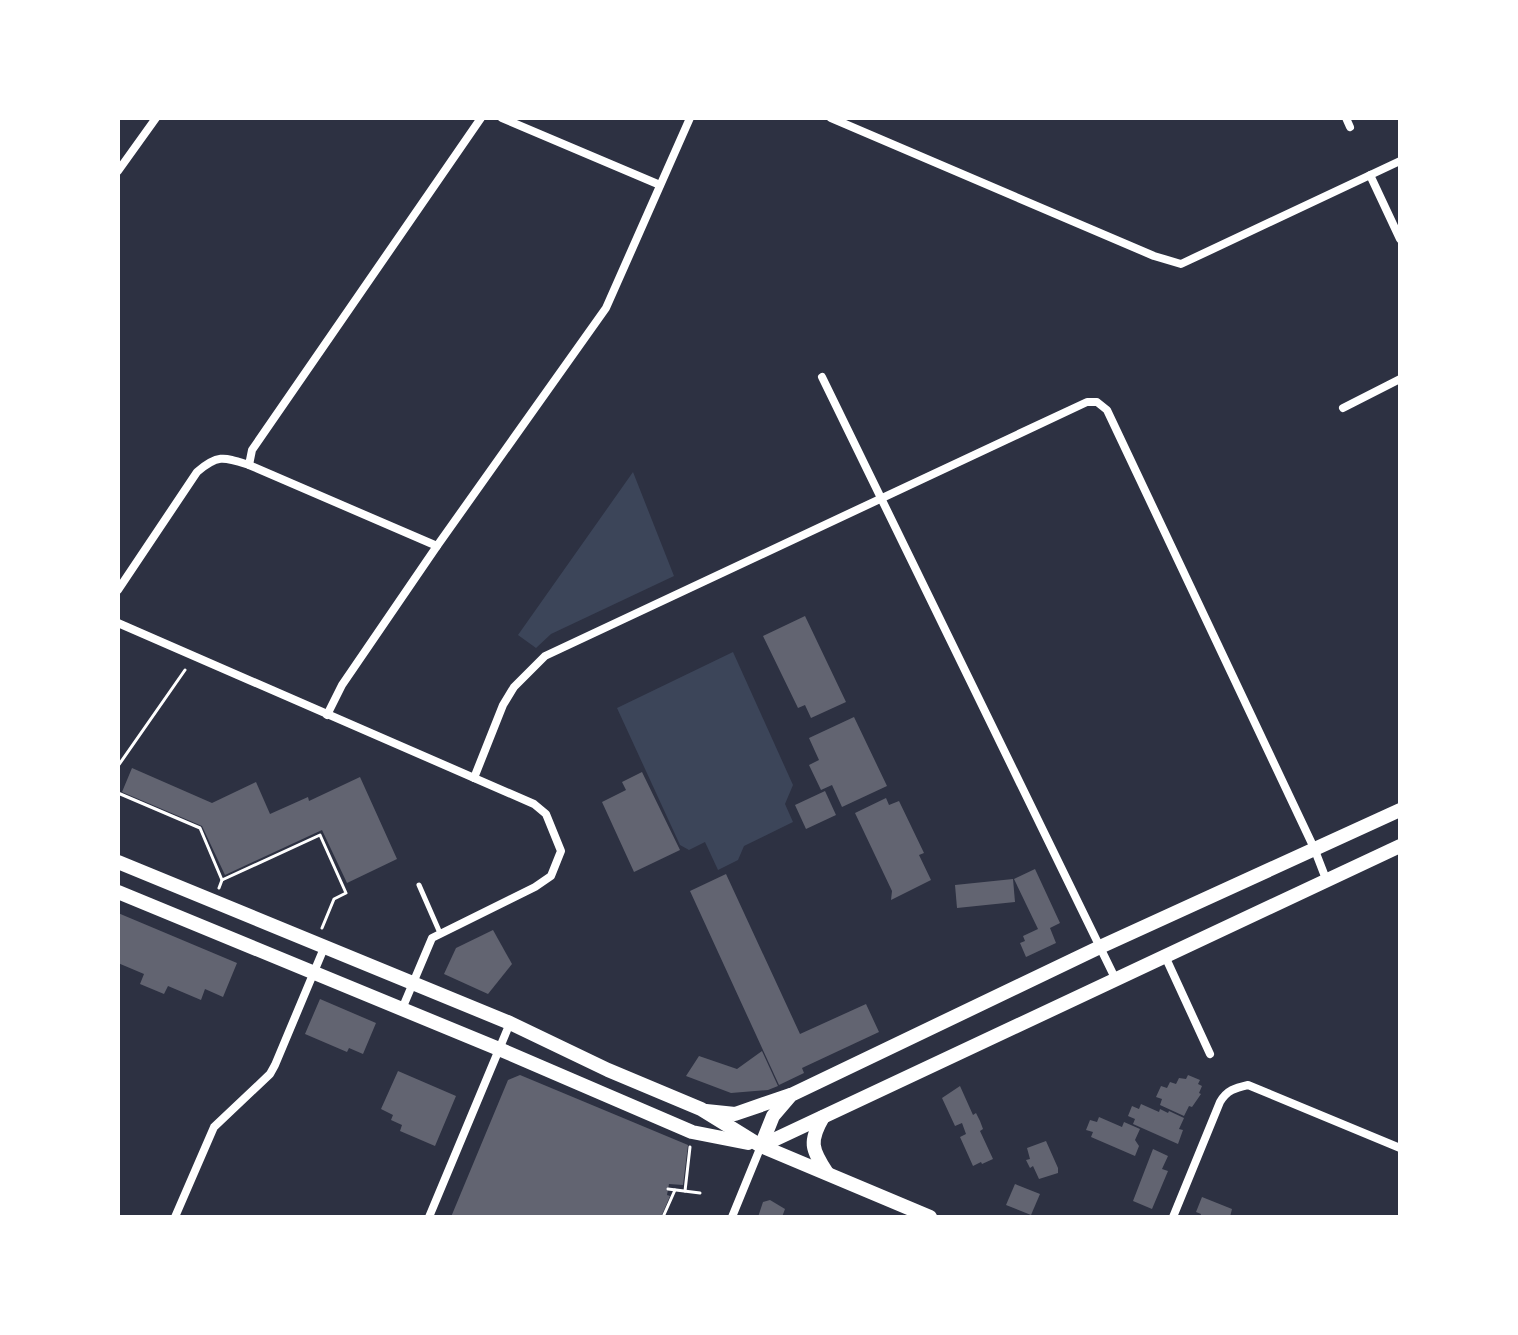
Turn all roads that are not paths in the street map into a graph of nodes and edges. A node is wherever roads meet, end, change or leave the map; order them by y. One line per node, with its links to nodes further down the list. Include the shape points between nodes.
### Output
1 (156, 118): 7 (street)
2 (481, 118): 14 (street, via 252,450)
3 (502, 118): 9 (street)
4 (690, 118): 9 (street)
5 (831, 118): 8 (street, via 1181,264)
6 (1400, 161): 8 (street)
7 (118, 171)
8 (1370, 175): 10 (street)
9 (660, 185): 16 (street, via 606,308)
10 (1400, 239)
11 (822, 377): 15 (street)
12 (1400, 379): 13 (street)
13 (1343, 408)
14 (249, 465): 16 (street); 17 (street, via 224,457 210,460 197,472)
15 (881, 497): 20 (street, via 545,656 503,705); 23 (street, via 1087,402 1107,410); 29 (street)
16 (437, 546): 19 (street)
17 (118, 590)
18 (118, 623): 19 (street)
19 (327, 715): 20 (street)
20 (474, 778): 28 (street, via 546,814 561,851 551,876 535,887)
21 (1400, 810): 23 (main road)
22 (1400, 846): 25 (main road)
23 (1314, 848): 25 (street); 29 (main road)
24 (118, 862): 30 (main road)
25 (1326, 879): 31 (main road)
26 (419, 885): 28 (lane)
27 (118, 892): 32 (main road)
28 (440, 933): 34 (street, via 432,938)
29 (1100, 947): 33 (street); 41 (main road)
30 (324, 948): 32 (street); 34 (main road)
31 (1164, 954): 33 (main road); 38 (street)
32 (314, 972): 35 (main road); 47 (street, via 270,1074 214,1127)
33 (1115, 978): 43 (main road)
34 (412, 985): 35 (street); 36 (main road)
35 (402, 1009): 37 (main road)
36 (510, 1023): 37 (street); 39 (main road)
37 (499, 1049): 40 (main road); 48 (street)
38 (1210, 1054)
39 (608, 1070): 40 (main road); 42 (main road)
40 (581, 1085): 44 (main road, via 692,1132)
41 (791, 1095): 42 (main road, via 735,1114); 44 (main road, via 773,1116)
42 (703, 1110): 44 (main road)
43 (823, 1116): 44 (main road); 46 (main road, via 812,1142)
44 (761, 1146): 46 (main road); 49 (street)
45 (1400, 1148): 51 (street, via 1248,1085 1235,1088 1220,1102)
46 (827, 1173): 50 (main road)
47 (175, 1217)
48 (429, 1217)
49 (732, 1217)
50 (930, 1217)
51 (1173, 1217)

